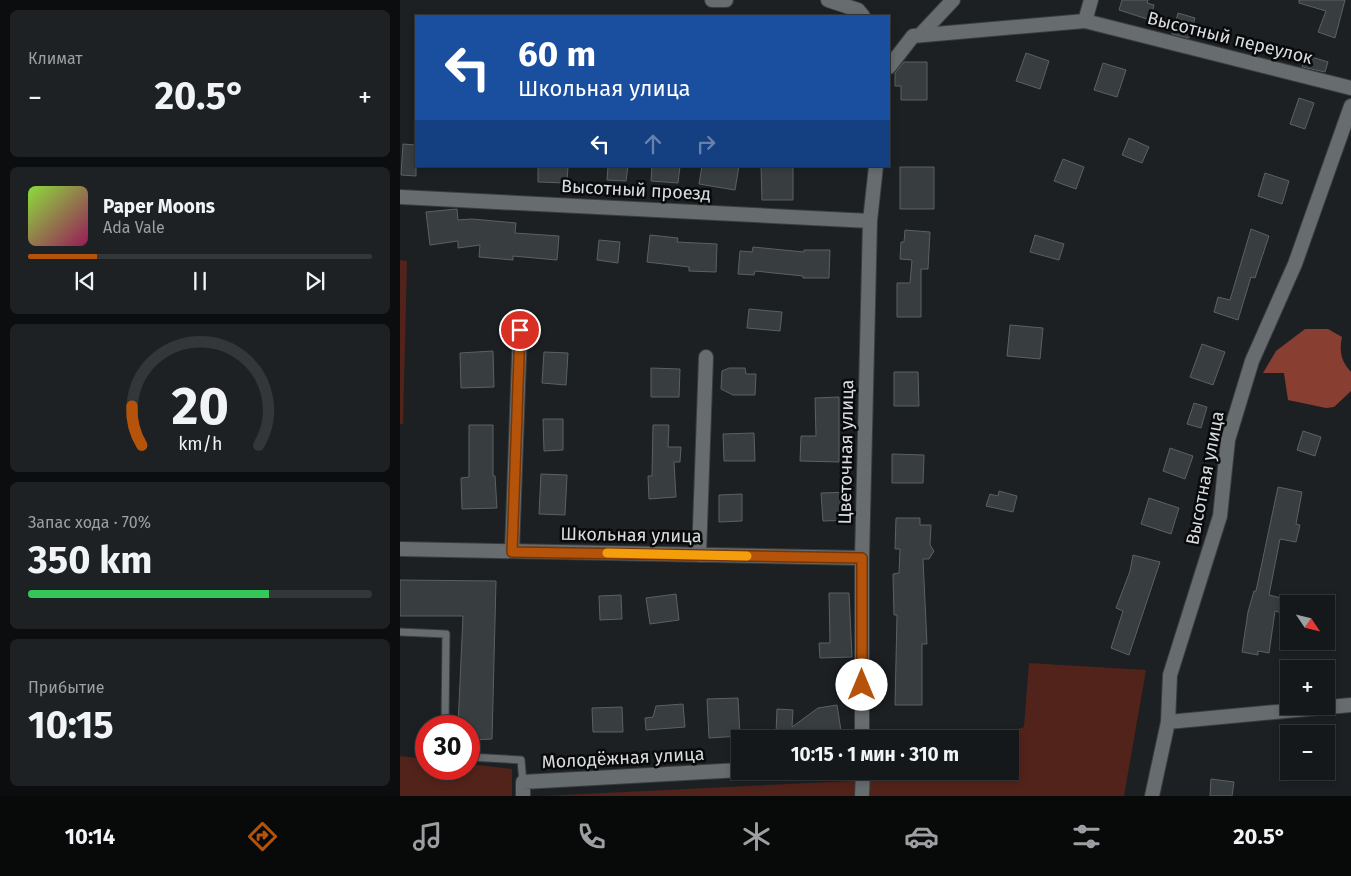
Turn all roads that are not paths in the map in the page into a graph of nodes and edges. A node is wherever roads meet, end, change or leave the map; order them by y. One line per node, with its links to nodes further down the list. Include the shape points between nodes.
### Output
1 (712, 0): 2 (street)
2 (726, 0)
3 (828, 0): 6 (street, via 858,10)
4 (953, 0): 8 (street)
5 (1091, 0): 7 (street)
6 (862, 15)
7 (1085, 21): 8 (street, Высотный переулок); 10 (street, Высотный переулок)
8 (920, 35): 9 (street, via 913,36)
9 (890, 66)
10 (1351, 88)
11 (1351, 106): 24 (street, Высотная улица, via 1295,264 1252,362 1228,440 1220,516 1170,676)
12 (876, 167): 14 (street, Цветочная улица)
13 (400, 197): 14 (street, Высотный проезд)
14 (870, 221): 20 (street, Цветочная улица)
15 (520, 330): 18 (street)
16 (706, 357): 19 (street)
17 (400, 549): 18 (street, Школьная улица)
18 (512, 552): 19 (street, Школьная улица)
19 (699, 555): 20 (street, Школьная улица)
20 (862, 558): 25 (street, Цветочная улица)
21 (400, 632): 23 (lane, via 446,634)
22 (1351, 705): 24 (street)
23 (445, 715)
24 (1168, 722): 31 (street, Высотная улица)
25 (862, 730)
26 (480, 758): 29 (lane, via 521,760)
27 (731, 771): 29 (street, Молодёжная улица)
28 (862, 780): 30 (street)
29 (523, 789)
30 (862, 796)
31 (1152, 796)

